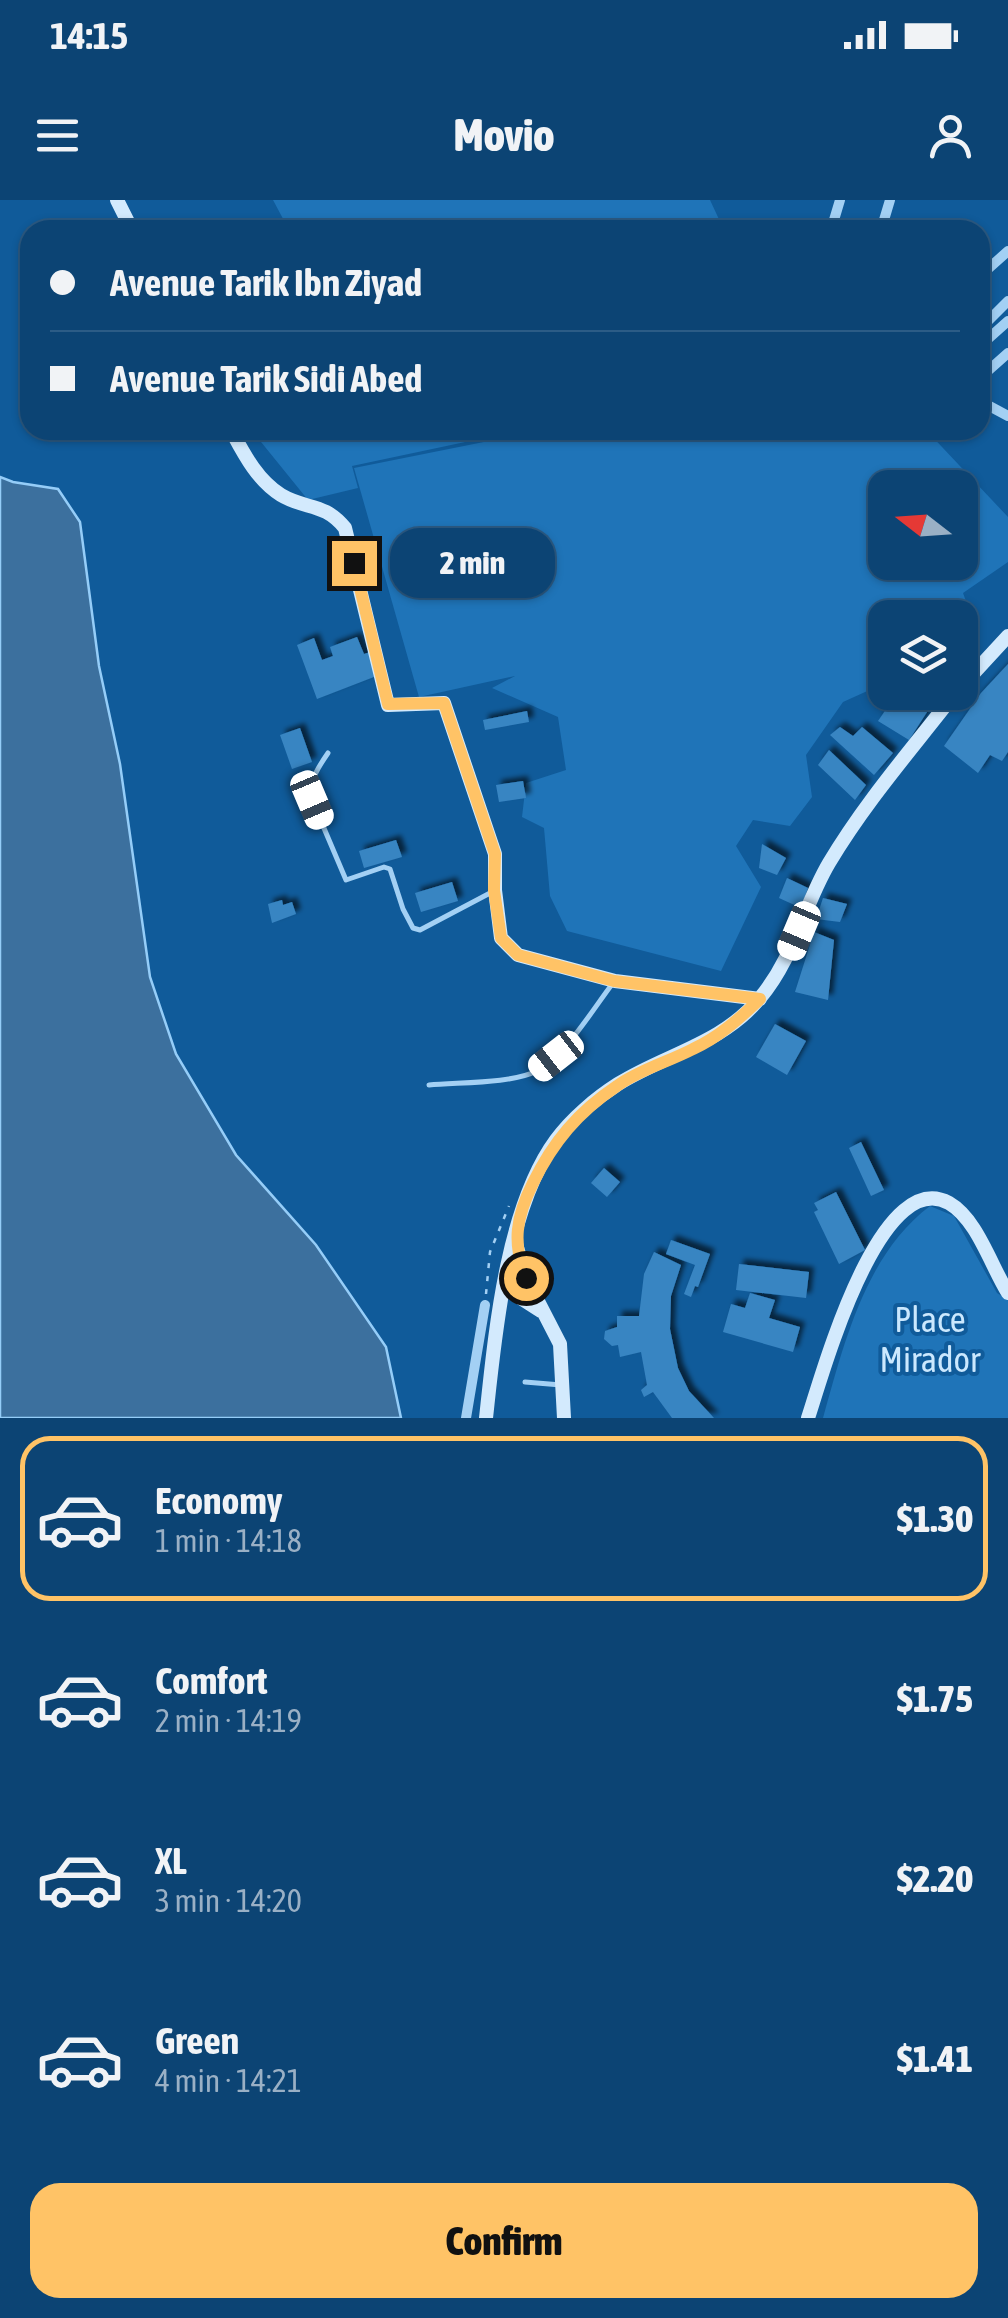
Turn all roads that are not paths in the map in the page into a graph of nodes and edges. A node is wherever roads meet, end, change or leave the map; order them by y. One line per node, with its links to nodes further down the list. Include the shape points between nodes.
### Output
1 (1008, 302): 2 (street)
2 (990, 319)
3 (236, 440): 8 (street, via 280,495 334,514 345,528 388,704 444,703 495,854)
4 (1008, 636): 5 (street)
5 (978, 668)
6 (942, 710): 10 (street, via 876,790 827,867 786,964)
7 (328, 753): 8 (lane, via 310,788 346,880 390,869 403,909 420,930)
8 (494, 890): 9 (street, via 501,938 518,955)
9 (614, 981): 10 (street); 11 (lane, via 536,1072)
10 (760, 999): 12 (street, via 698,1047 619,1084 574,1120 526,1196)
11 (429, 1085)
12 (515, 1240): 13 (street); 14 (street)
13 (508, 1268): 14 (street); 15 (street)
14 (526, 1278): 19 (street)
15 (506, 1288): 17 (street); 20 (street)
16 (1008, 1293): 26 (street, via 960,1212 932,1198 917,1202 882,1235 866,1263)
17 (522, 1298): 19 (street); 20 (street)
18 (485, 1305): 23 (street)
19 (542, 1311): 22 (street, via 560,1344)
20 (498, 1322): 24 (street)
21 (524, 1382): 22 (lane)
22 (564, 1385): 25 (street)
23 (466, 1418)
24 (486, 1418)
25 (564, 1418)
26 (808, 1418)

